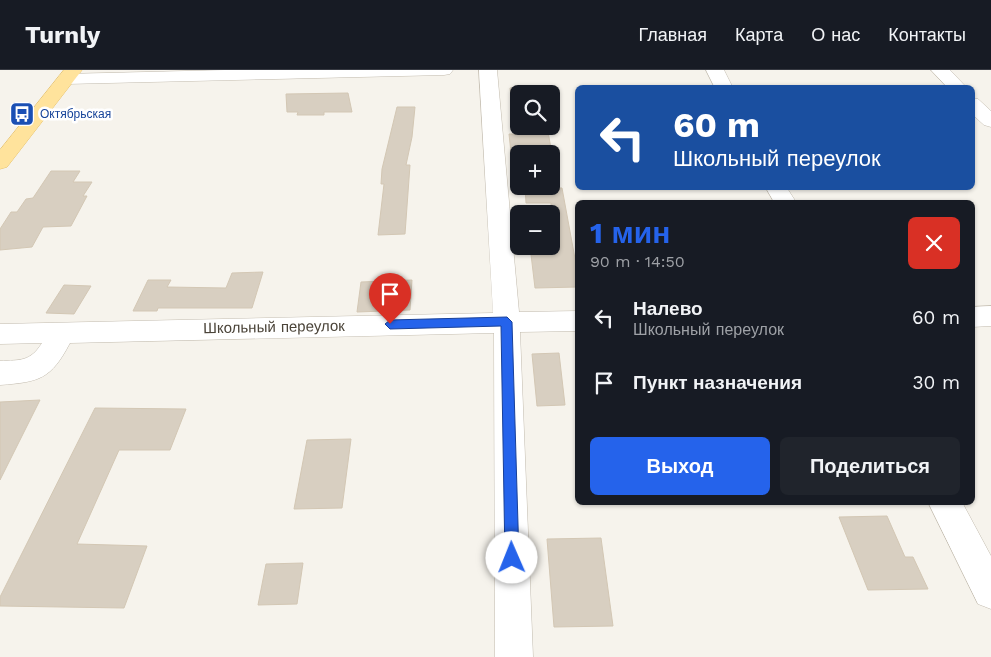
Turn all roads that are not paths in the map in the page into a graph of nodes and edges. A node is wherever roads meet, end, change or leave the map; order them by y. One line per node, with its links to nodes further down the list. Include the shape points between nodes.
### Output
1 (444, 70): 5 (street)
2 (488, 70): 14 (street)
3 (715, 70): 6 (street)
4 (940, 70): 7 (street)
5 (70, 74): 10 (main road)
6 (722, 85)
7 (955, 85)
8 (975, 106): 9 (street)
9 (991, 121)
10 (0, 163)
11 (991, 316): 12 (street)
12 (975, 317)
13 (575, 321): 14 (street, Школьный переулок)
14 (507, 322): 15 (street, Школьный переулок); 20 (street)
15 (62, 333): 16 (street, Школьный переулок); 17 (street, via 49,357 37,367 28,371)
16 (0, 334)
17 (0, 373)
18 (946, 505): 19 (street)
19 (991, 591)
20 (514, 657)

